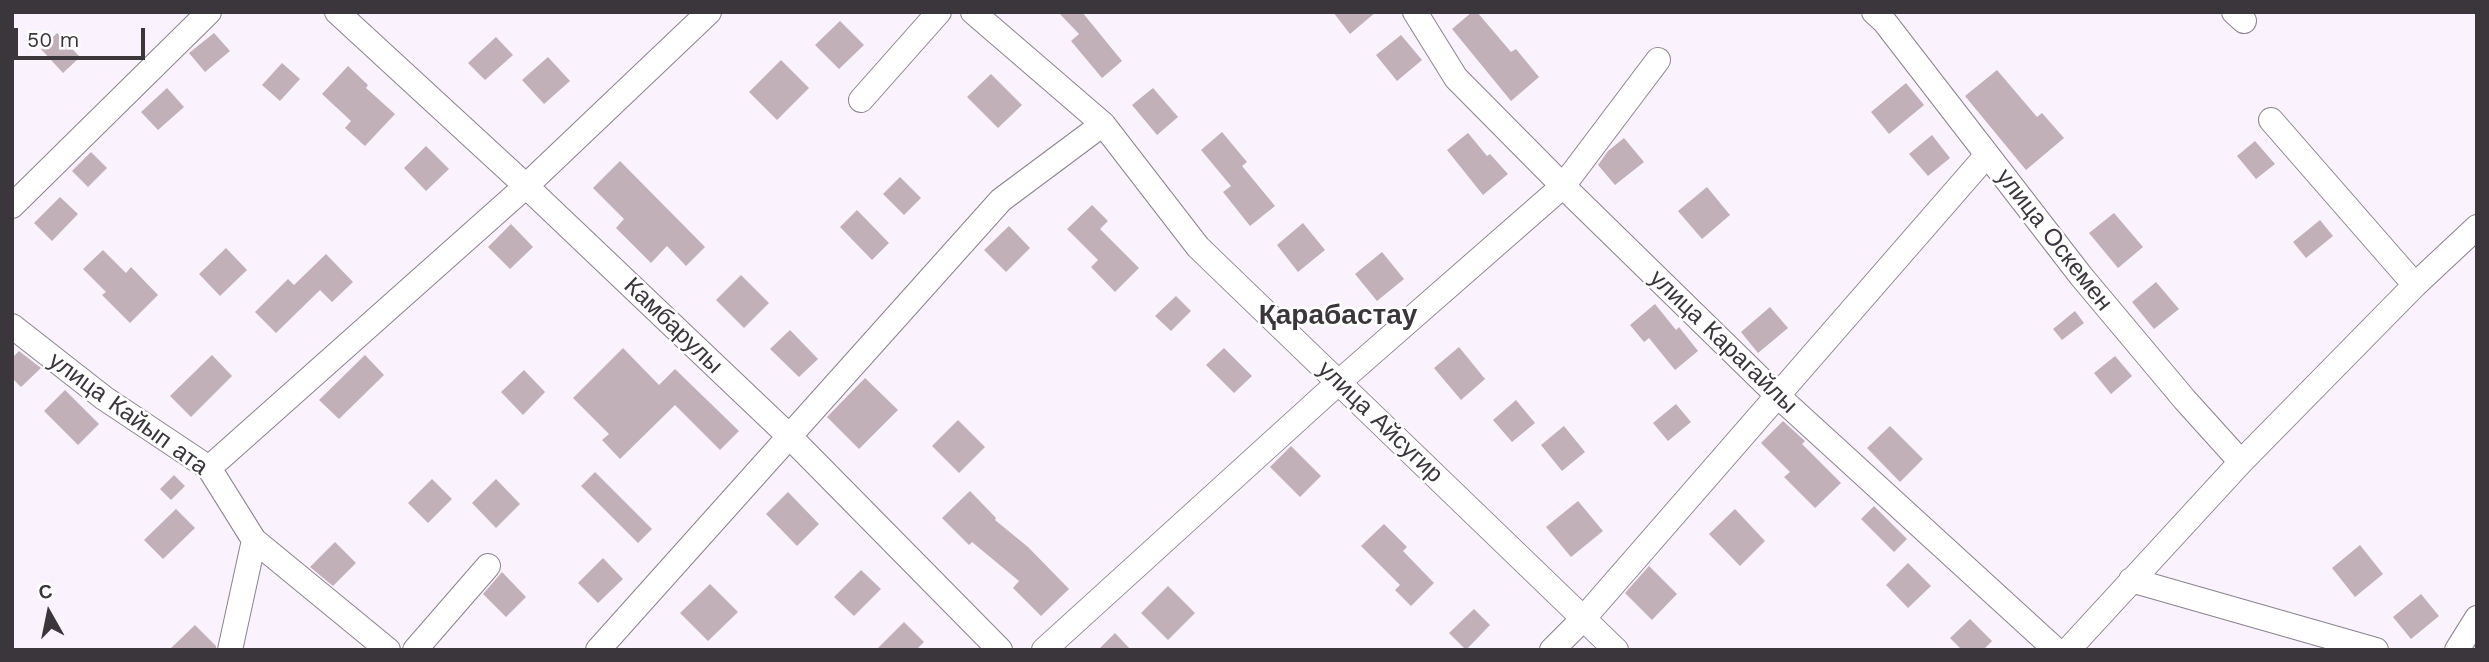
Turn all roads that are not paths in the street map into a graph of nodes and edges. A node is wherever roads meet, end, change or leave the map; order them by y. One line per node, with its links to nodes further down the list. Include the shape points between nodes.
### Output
1 (209, 12): 15 (street)
2 (337, 12): 13 (street, Камбарулы)
3 (709, 12): 13 (street)
4 (939, 12): 9 (street)
5 (973, 12): 11 (street, улица Айсугир)
6 (1415, 12): 14 (street, улица Карагайлы, via 1455,78)
7 (1884, 15): 12 (street, улица Оскемен)
8 (1658, 60): 14 (street)
9 (861, 100)
10 (2271, 120): 17 (street)
11 (1103, 124): 19 (street, улица Айсугир, via 1198,247); 21 (street, via 1001,200)
12 (1987, 155): 20 (street); 22 (street, улица Оскемен, via 2081,276)
13 (526, 186): 21 (street, Камбарулы); 23 (street)
14 (1563, 186): 19 (street); 20 (street, улица Карагайлы)
15 (12, 206)
16 (2477, 227): 17 (street)
17 (2415, 285): 22 (street)
18 (12, 326): 23 (street, улица Кайып ата, via 104,398)
19 (1339, 382): 28 (street, улица Айсугир); 34 (street)
20 (1778, 397): 28 (street); 37 (street, улица Карагайлы)
21 (790, 437): 32 (street); 33 (street, Камбарулы)
22 (2241, 462): 26 (street)
23 (209, 468): 24 (street, улица Кайып ата)
24 (254, 540): 29 (street); 30 (street, улица Кайып ата)
25 (488, 566): 31 (street)
26 (2131, 580): 38 (street); 39 (street)
27 (2477, 618): 40 (street)
28 (1583, 619): 35 (street); 36 (street, улица Айсугир)
29 (230, 650)
30 (388, 650)
31 (415, 650)
32 (598, 650)
33 (1000, 650)
34 (1044, 650)
35 (1552, 650)
36 (1616, 650)
37 (2056, 650)
38 (2068, 650)
39 (2376, 650)
40 (2457, 650)

